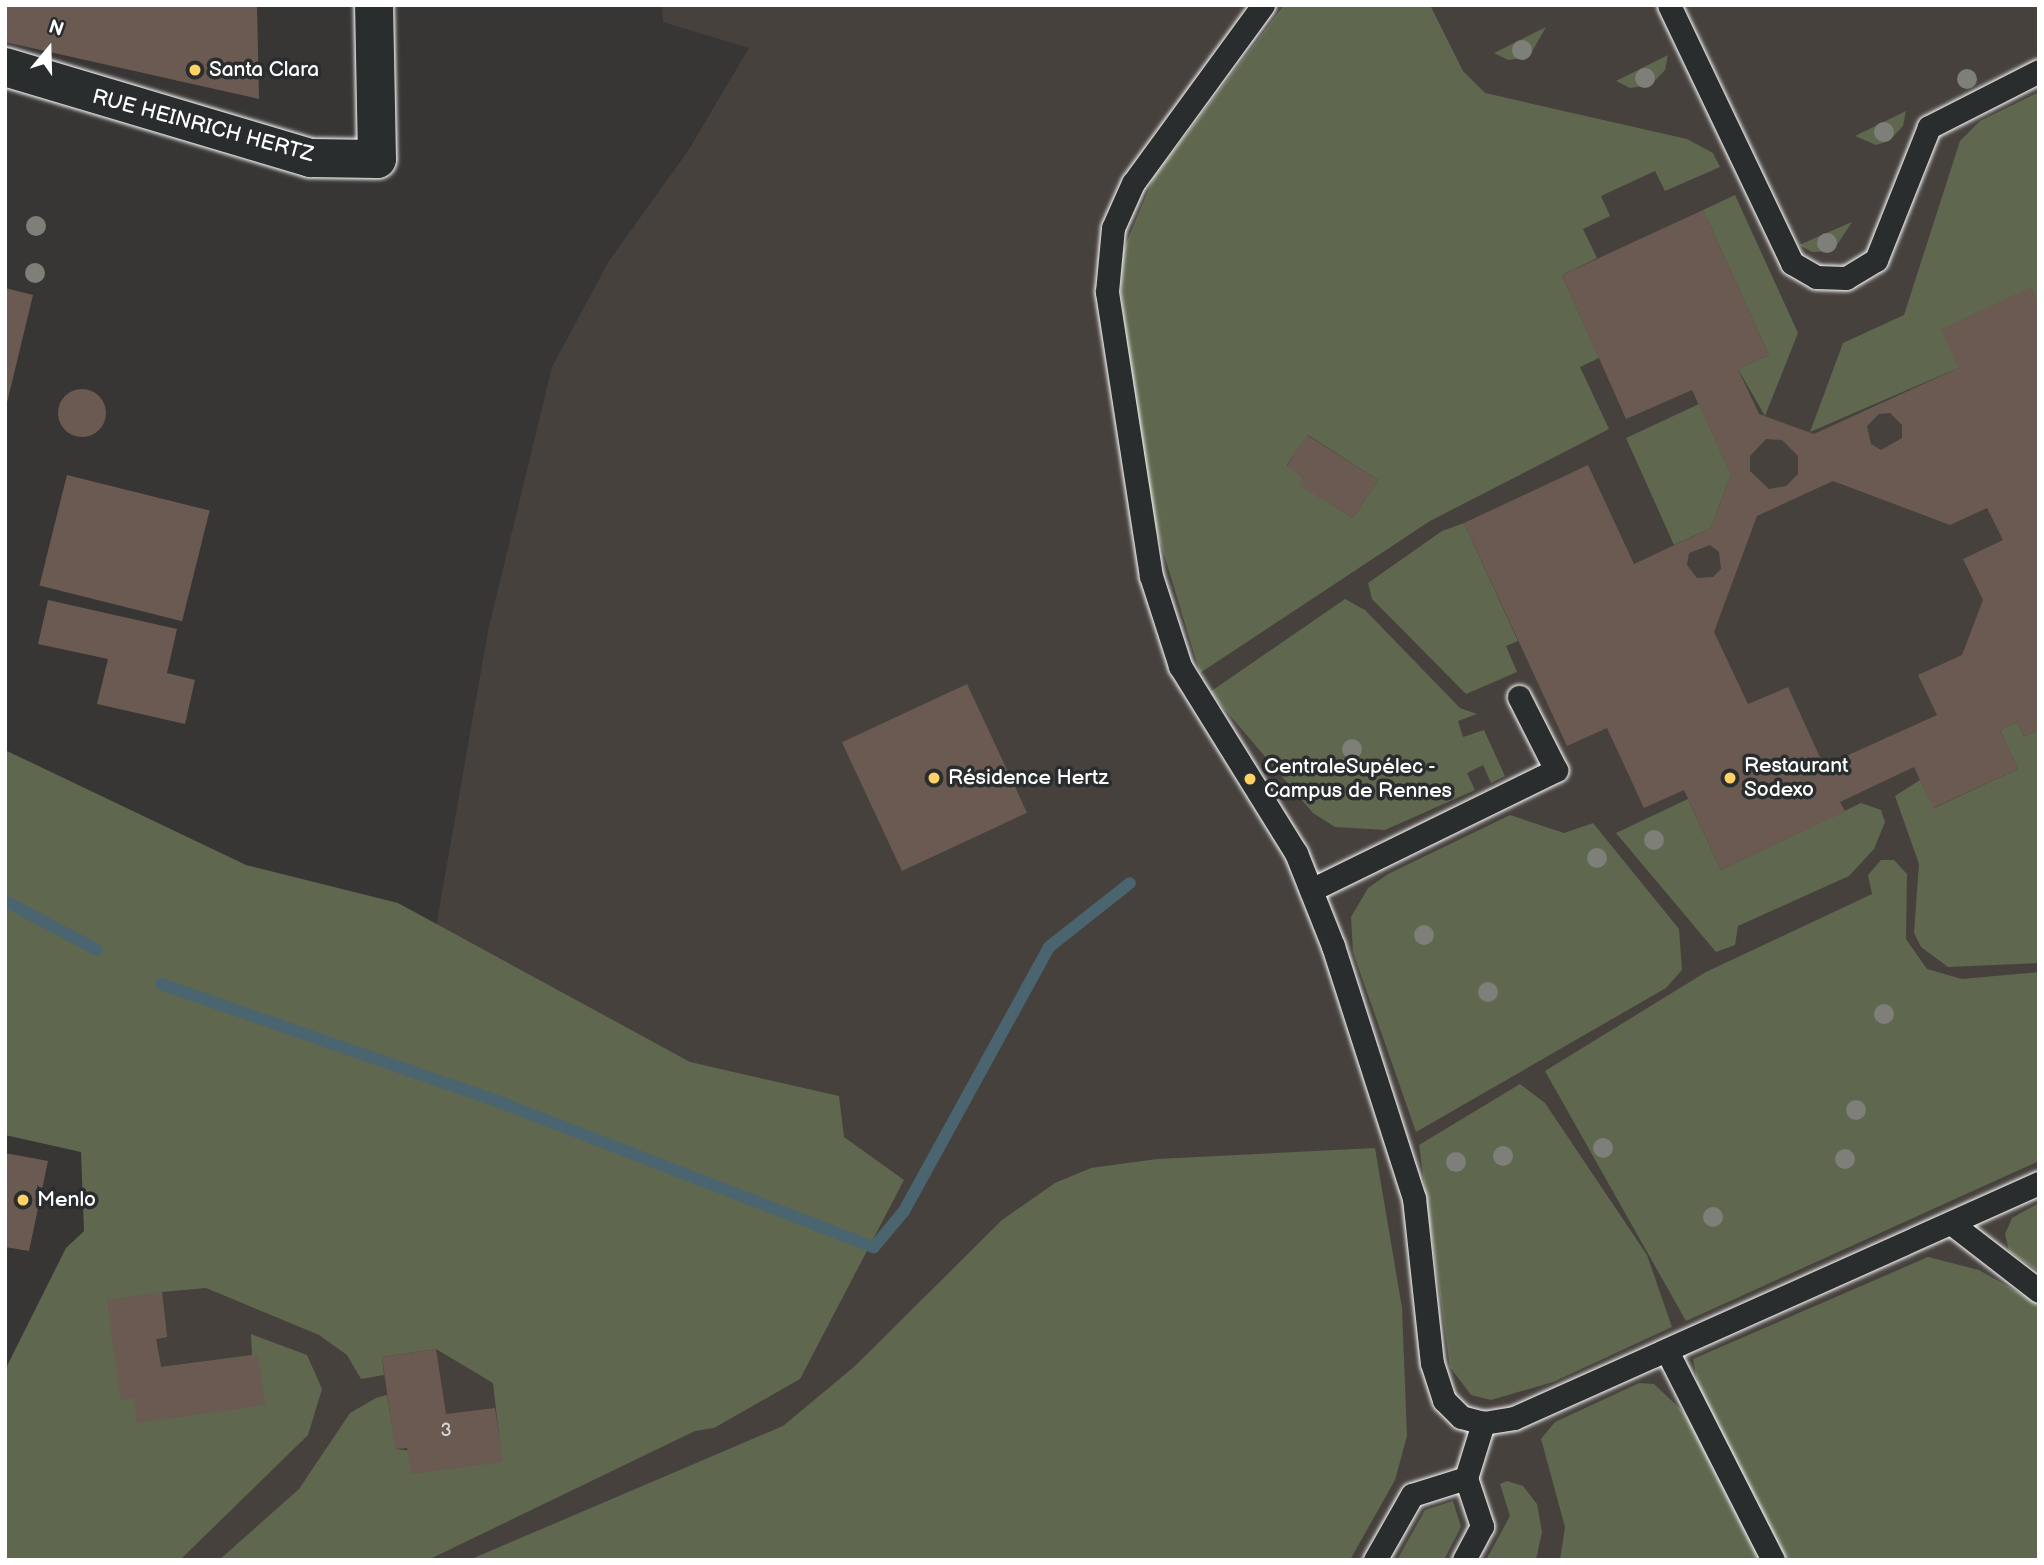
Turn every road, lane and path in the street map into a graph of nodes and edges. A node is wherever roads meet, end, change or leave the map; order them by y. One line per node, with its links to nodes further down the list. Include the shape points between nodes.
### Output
1 (374, 5): 4 (street, RUE HEINRICH HERTZ, via 377,159 311,158)
2 (1263, 5): 7 (lane, via 1133,183 1112,228 1106,280 1138,516 1174,651 1296,853)
3 (1669, 5): 5 (lane, via 1792,263 1816,277 1846,278 1876,260 1929,127)
4 (5, 66)
5 (2039, 71)
6 (1519, 697): 7 (lane, via 1556,770)
7 (1311, 890): 12 (lane, via 1399,1136 1418,1223 1437,1385 1461,1417)
8 (2039, 1183): 9 (lane)
9 (1951, 1223): 10 (lane); 11 (lane)
10 (2039, 1291)
11 (1667, 1351): 12 (lane, via 1556,1402); 16 (lane)
12 (1483, 1423): 13 (lane)
13 (1466, 1478): 14 (lane, via 1412,1495); 15 (lane, via 1482,1526)
14 (1375, 1560)
15 (1464, 1560)
16 (1773, 1560)

